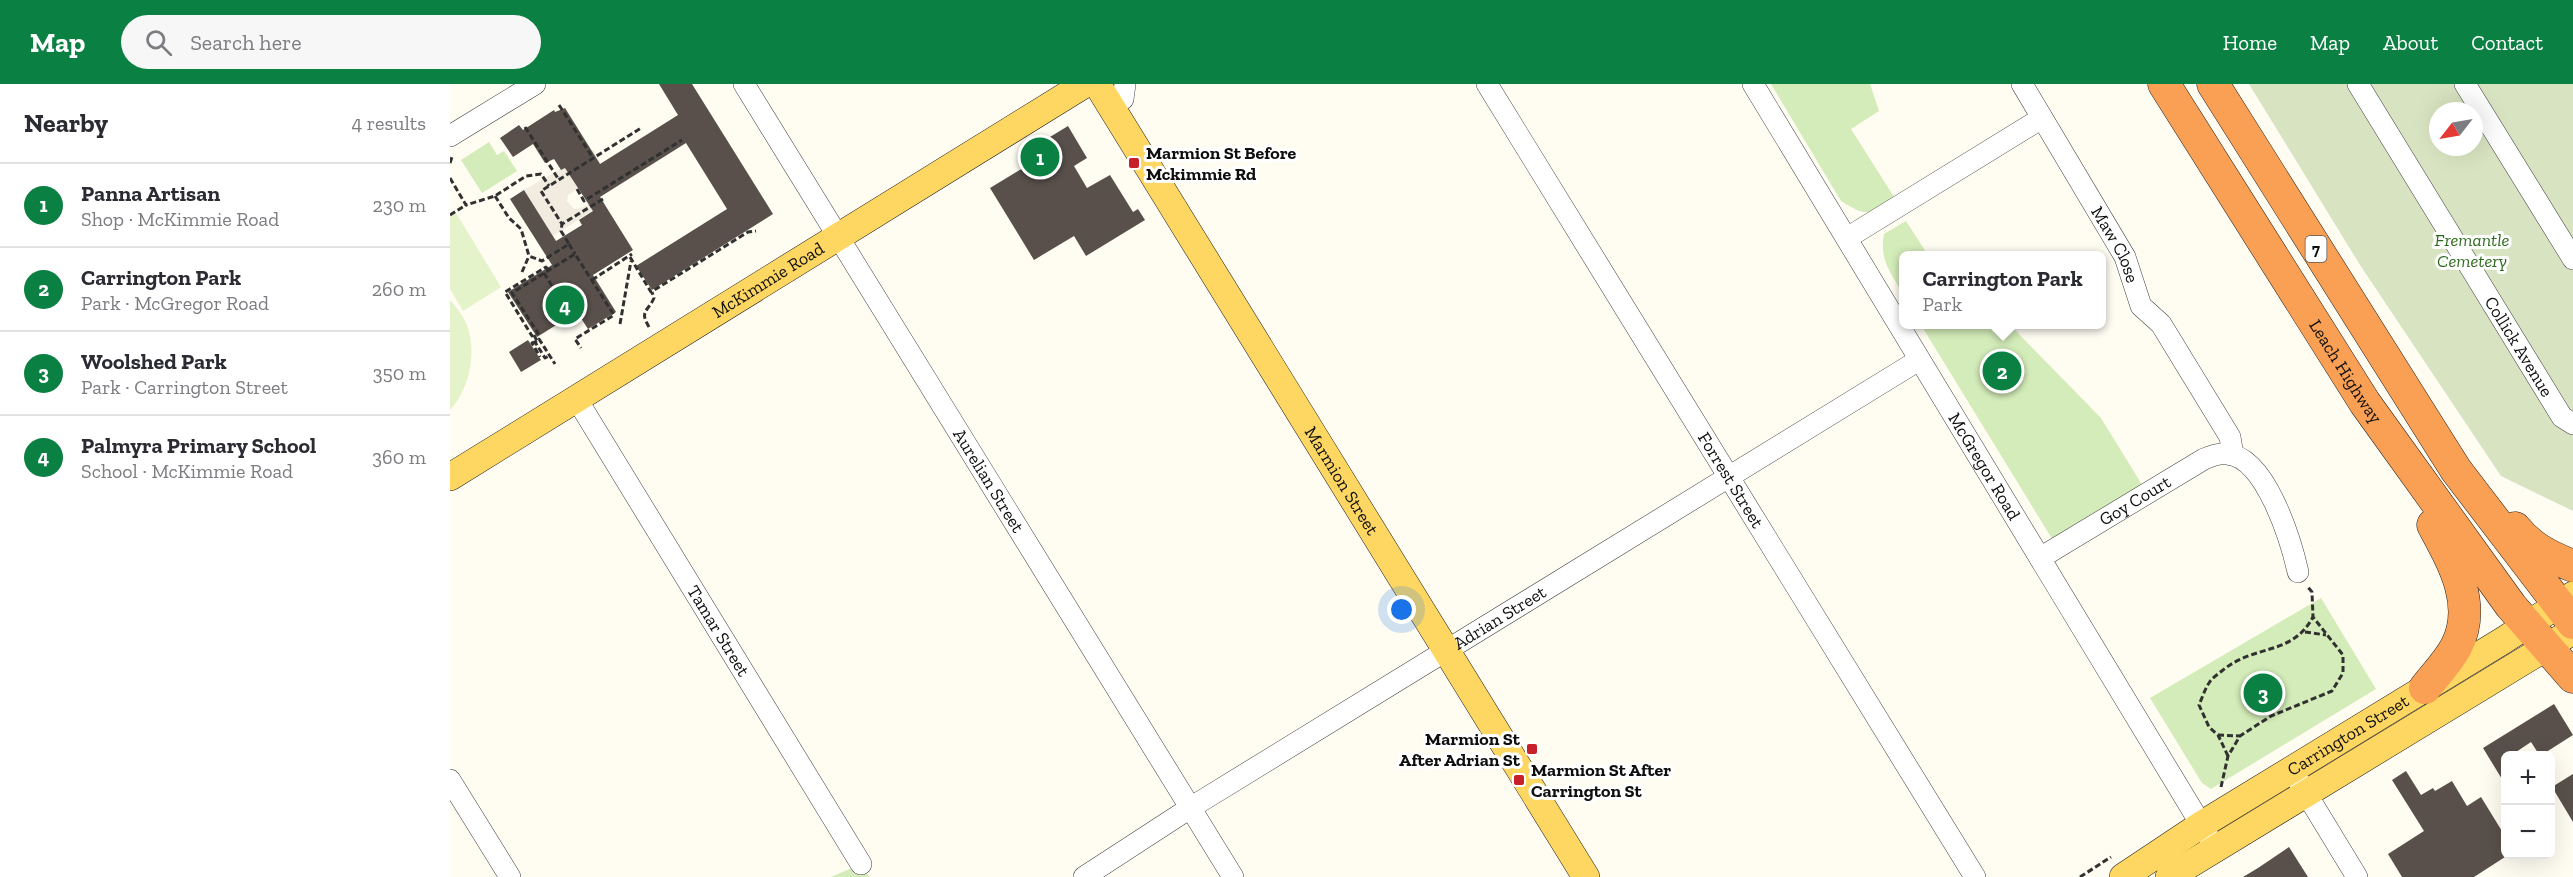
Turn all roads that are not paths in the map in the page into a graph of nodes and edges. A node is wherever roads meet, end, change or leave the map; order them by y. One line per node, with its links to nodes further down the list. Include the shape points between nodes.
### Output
1 (535, 84): 14 (street)
2 (744, 84): 15 (street, Aurelian Street)
3 (1085, 84): 15 (main road, McKimmie Road)
4 (1097, 84): 34 (main road, Marmion Street)
5 (1487, 84): 26 (street, Forrest Street)
6 (1753, 84): 16 (street, McGregor Road)
7 (2022, 84): 13 (street, Maw Close)
8 (2164, 84): 22 (highway, Leach Highway / 7)
9 (2213, 84): 23 (highway, 7)
10 (2358, 84): 24 (street, Collick Avenue, via 2562,417)
11 (2465, 84): 17 (street)
12 (1120, 89): 34 (main road, Marmion Street)
13 (2042, 118): 16 (street); 25 (street, Maw Close, via 2125,257 2141,306 2161,324 2189,369 2230,437)
14 (450, 136)
15 (837, 236): 21 (main road, McKimmie Road); 41 (street, Aurelian Street)
16 (1847, 238): 18 (street, McGregor Road)
17 (2573, 259)
18 (1899, 326)
19 (1901, 329): 20 (street, McGregor Road)
20 (1919, 360): 26 (street, Adrian Street); 28 (street, McGregor Road)
21 (576, 398): 27 (main road, McKimmie Road); 44 (street, Tamar Street)
22 (2365, 403): 32 (highway, Leach Highway / 7); 37 (highway, via 2460,581 2465,619 2456,648)
23 (2420, 415): 29 (highway, via 2525,541); 31 (highway, 7, via 2462,478)
24 (2571, 424)
25 (2233, 455): 28 (street, Goy Court, via 2204,459); 30 (street, via 2248,463 2262,480 2284,525)
26 (1729, 476): 34 (street, Adrian Street); 51 (street, Forrest Street)
27 (450, 477)
28 (2040, 558): 42 (street, McGregor Road)
29 (2573, 566)
30 (2298, 572)
31 (2568, 607): 32 (main road, Carrington Street)
32 (2525, 625): 35 (highway, Leach Highway / 7); 37 (main road, Carrington Street)
33 (2573, 631): 35 (main road, Carrington Street)
34 (1453, 647): 41 (street, Adrian Street); 49 (main road, Marmion Street); 50 (main road, Marmion Street)
35 (2546, 648): 36 (highway, 7); 40 (main road, Carrington Street)
36 (2573, 677)
37 (2425, 688): 38 (main road, Carrington Street)
38 (2291, 770): 40 (street); 42 (main road, Carrington Street)
39 (450, 780): 46 (street)
40 (2306, 795): 43 (main road, Carrington Street); 53 (street)
41 (1190, 808): 47 (street, Adrian Street); 48 (street, Aurelian Street)
42 (2201, 825): 43 (street, McGregor Road); 52 (main road, Carrington Street)
43 (2216, 849): 45 (main road, Carrington Street)
44 (861, 864)
45 (2175, 875)
46 (510, 877)
47 (1084, 877)
48 (1233, 877)
49 (1586, 877)
50 (1602, 877)
51 (1975, 877)
52 (2123, 877)
53 (2357, 877)

